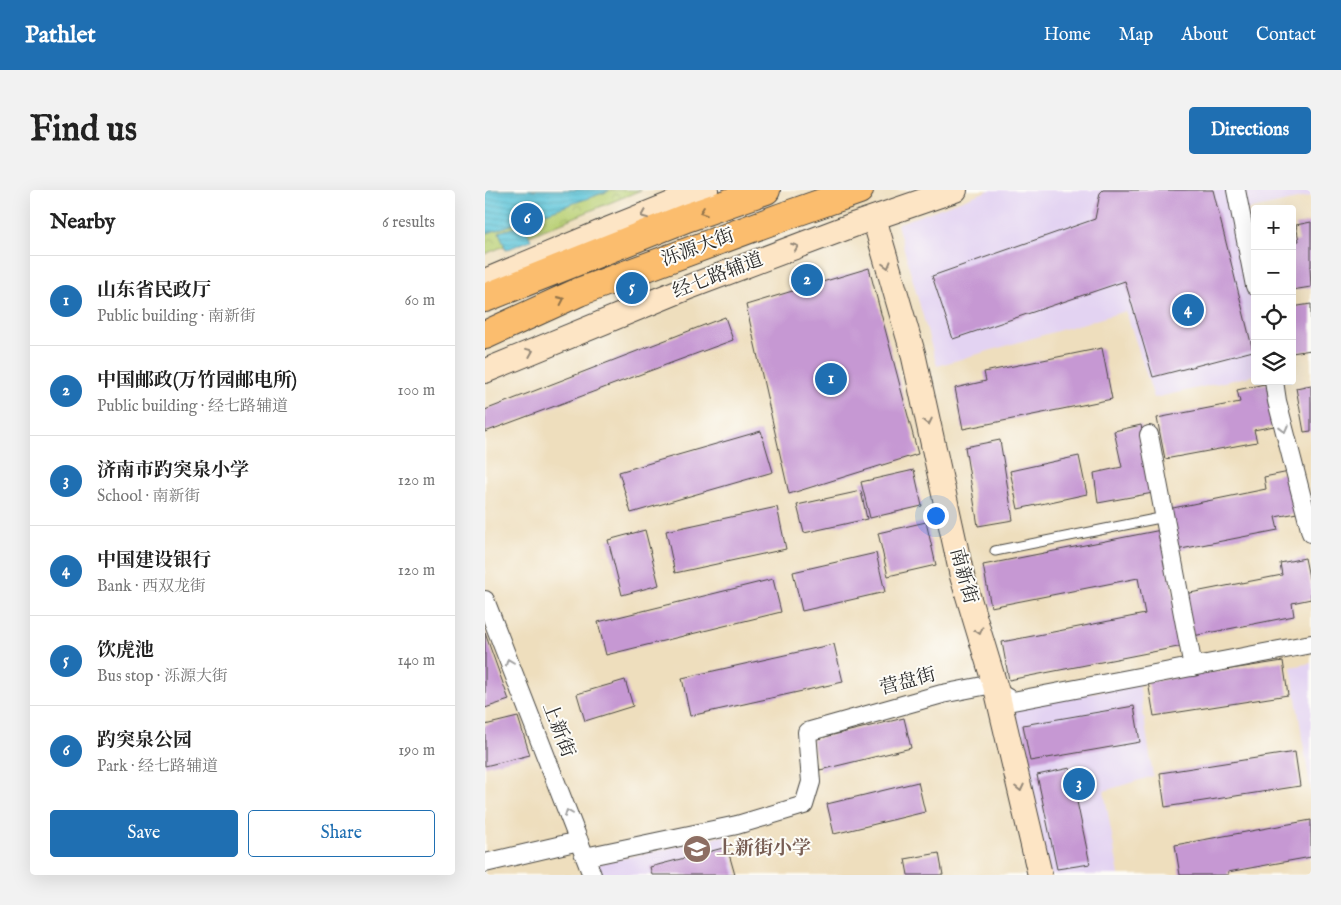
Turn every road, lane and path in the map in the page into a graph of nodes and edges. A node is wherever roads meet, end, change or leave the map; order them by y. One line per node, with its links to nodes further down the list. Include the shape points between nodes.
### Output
1 (705, 190): 8 (street, one-way to 8)
2 (766, 190): 9 (main road, 泺源大街, one-way to 9, via 686,218)
3 (859, 190): 10 (main road, 泺源大街, one-way to 3, via 579,292)
4 (955, 190): 6 (street, 经七路辅道)
5 (1236, 190): 7 (street)
6 (874, 218): 11 (street, 经七路辅道, one-way to 6, via 689,287); 20 (street, 南新街, one-way to 20, via 913,353 962,576)
7 (1251, 266)
8 (485, 281)
9 (485, 298)
10 (485, 335)
11 (485, 371)
12 (1274, 385): 15 (street, one-way to 15)
13 (1149, 436): 14 (street)
14 (1165, 517): 16 (lane); 19 (street)
15 (1311, 533)
16 (995, 551)
17 (485, 600): 21 (street, 上新街, one-way to 17)
18 (1311, 644): 19 (street, 营盘街)
19 (1193, 667): 20 (street, 营盘街, via 1013,701)
20 (997, 692): 22 (street, 营盘街, via 988,685 970,688 807,732 811,782 804,805 731,827); 25 (street, 南新街, one-way to 25)
21 (579, 841): 22 (street, 上新街); 23 (street)
22 (585, 857): 24 (street, 上新街)
23 (485, 863)
24 (592, 875)
25 (1040, 875)

